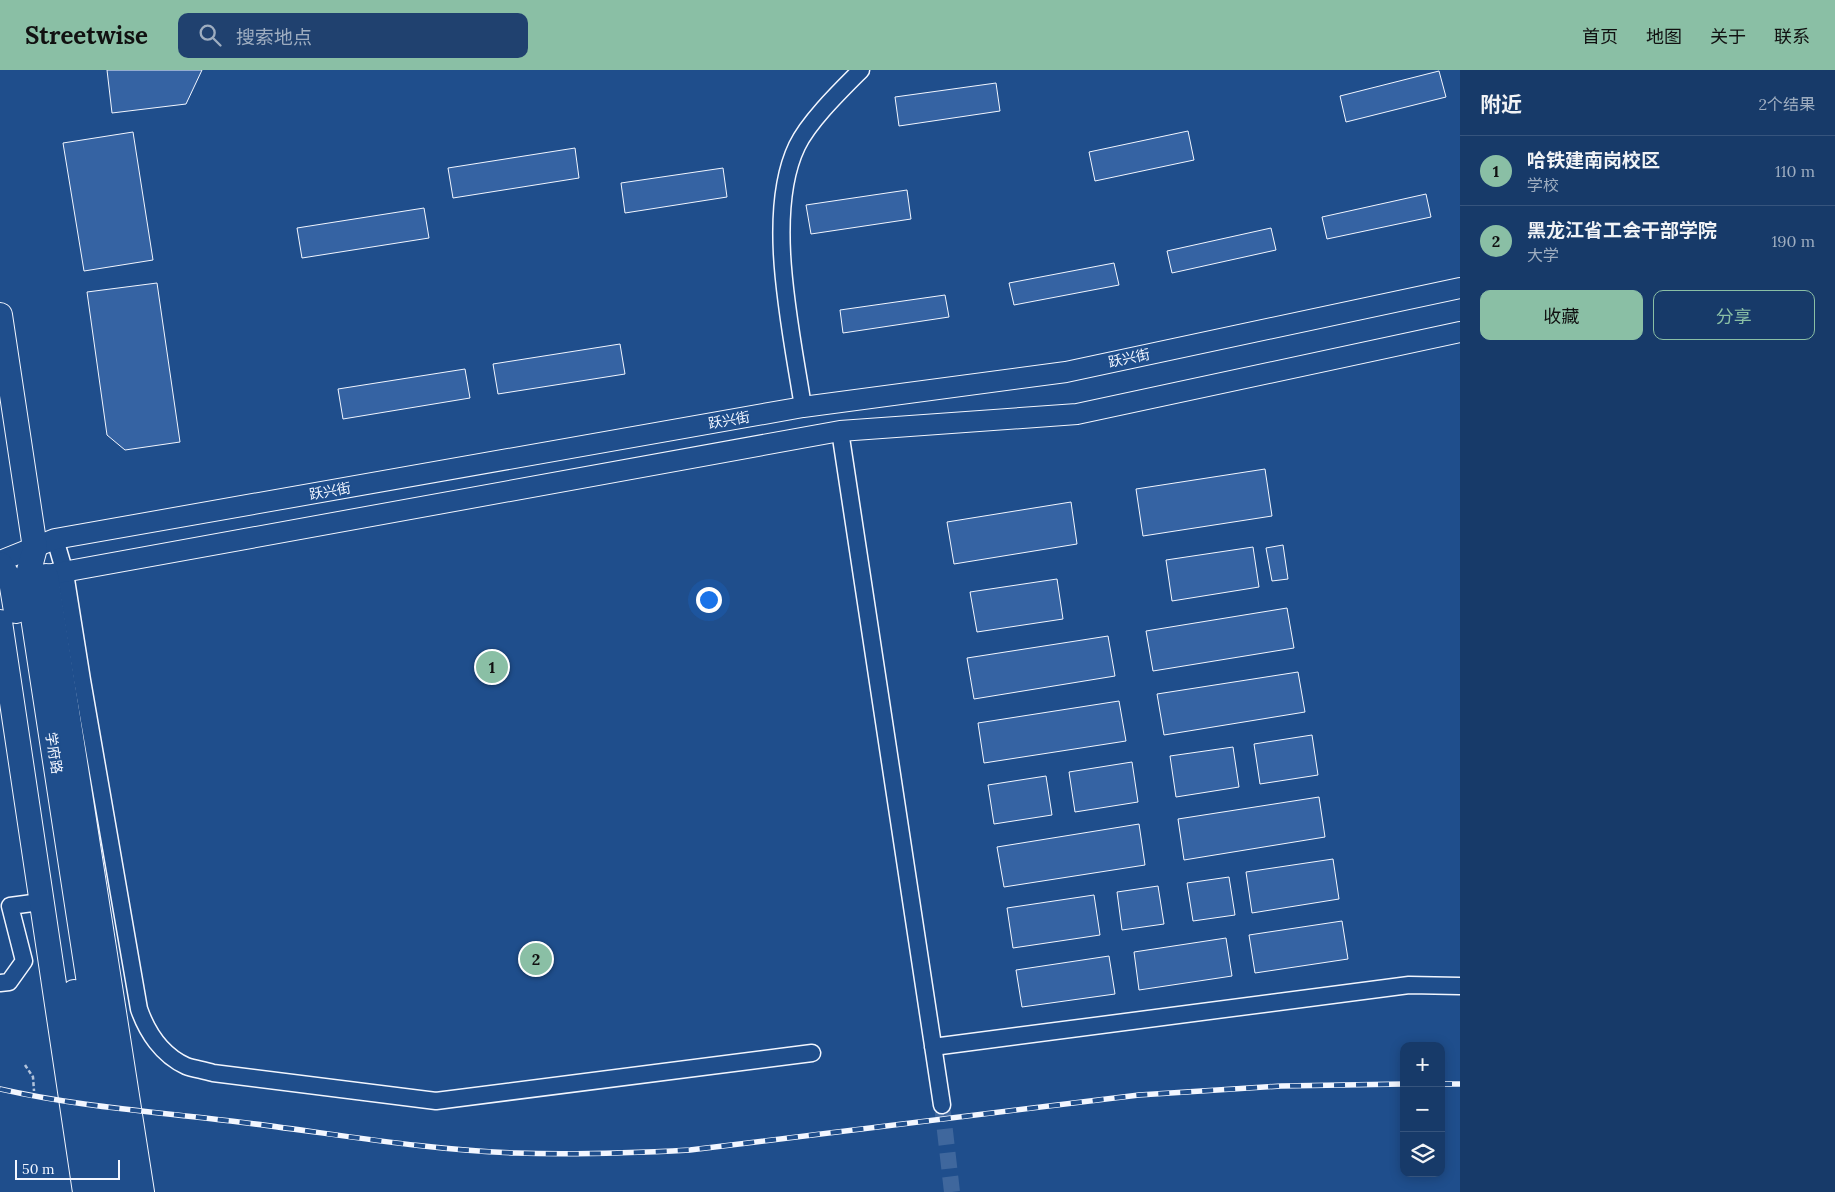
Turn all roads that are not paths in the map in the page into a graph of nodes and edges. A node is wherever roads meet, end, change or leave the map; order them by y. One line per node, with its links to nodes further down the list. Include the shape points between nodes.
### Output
1 (861, 70): 5 (street, via 802,137 786,180 782,232 784,273)
2 (1460, 288): 5 (main road, 跃兴街, via 1066,372)
3 (0, 315): 7 (highway, 学府路)
4 (1460, 332): 6 (main road, via 1077,414)
5 (803, 407): 7 (main road, 跃兴街)
6 (840, 431): 8 (main road); 13 (street)
7 (45, 544): 8 (highway, 学府路); 8 (street)
8 (21, 574): 14 (street, via 144,1022 160,1046 186,1066 213,1073 436,1102); 17 (highway, 学府路); 18 (highway, 学府路); 19 (highway)
9 (0, 622): 10 (highway)
10 (40, 902): 11 (street, via 10,906 24,961 9,982); 16 (highway)
11 (0, 983)
12 (1460, 986): 13 (street, via 1409,984)
13 (933, 1047): 15 (street)
14 (812, 1053)
15 (942, 1106)
16 (85, 1192)
17 (104, 1192)
18 (121, 1192)
19 (142, 1192)

